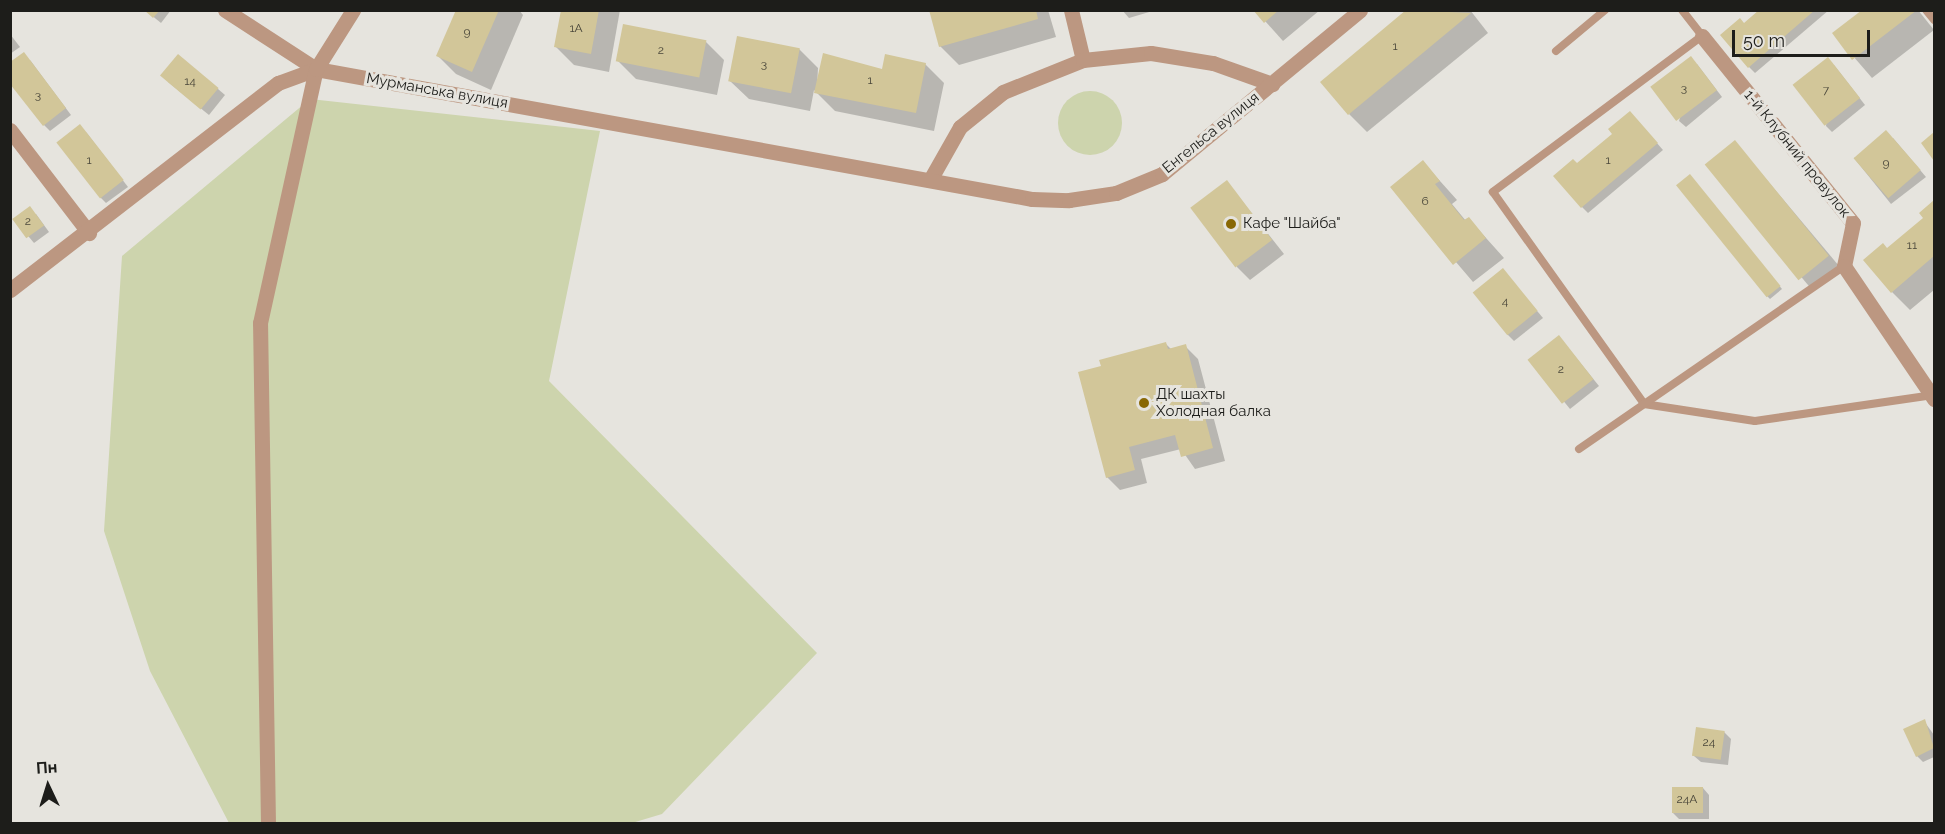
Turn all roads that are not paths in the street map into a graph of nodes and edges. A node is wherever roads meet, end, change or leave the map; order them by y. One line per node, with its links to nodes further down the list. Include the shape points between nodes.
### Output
1 (225, 10): 12 (street)
2 (353, 10): 12 (street)
3 (1071, 10): 11 (street)
4 (1360, 10): 13 (street, Енгельса вулиця)
5 (1605, 10): 10 (lane)
6 (1682, 10): 9 (lane)
7 (1926, 10): 8 (lane)
8 (1935, 20)
9 (1702, 36): 17 (street, 1-й Клубний провулок, via 1853,224); 20 (lane, via 1493,192)
10 (1556, 51)
11 (1083, 60): 13 (street, via 1151,53 1214,63); 15 (street, via 1003,92 960,127)
12 (316, 69): 15 (street, Мурманська вулиця); 16 (street, via 278,83); 22 (street, via 260,324)
13 (1272, 84): 15 (street, Енгельса вулиця, via 1162,174 1116,193 1069,200 1032,199)
14 (10, 130): 16 (street)
15 (930, 180)
16 (89, 233): 18 (street)
17 (1844, 266): 19 (street); 20 (lane)
18 (10, 290)
19 (1934, 396): 20 (lane, via 1755,421)
20 (1644, 404): 21 (lane)
21 (1579, 449)
22 (268, 824)

